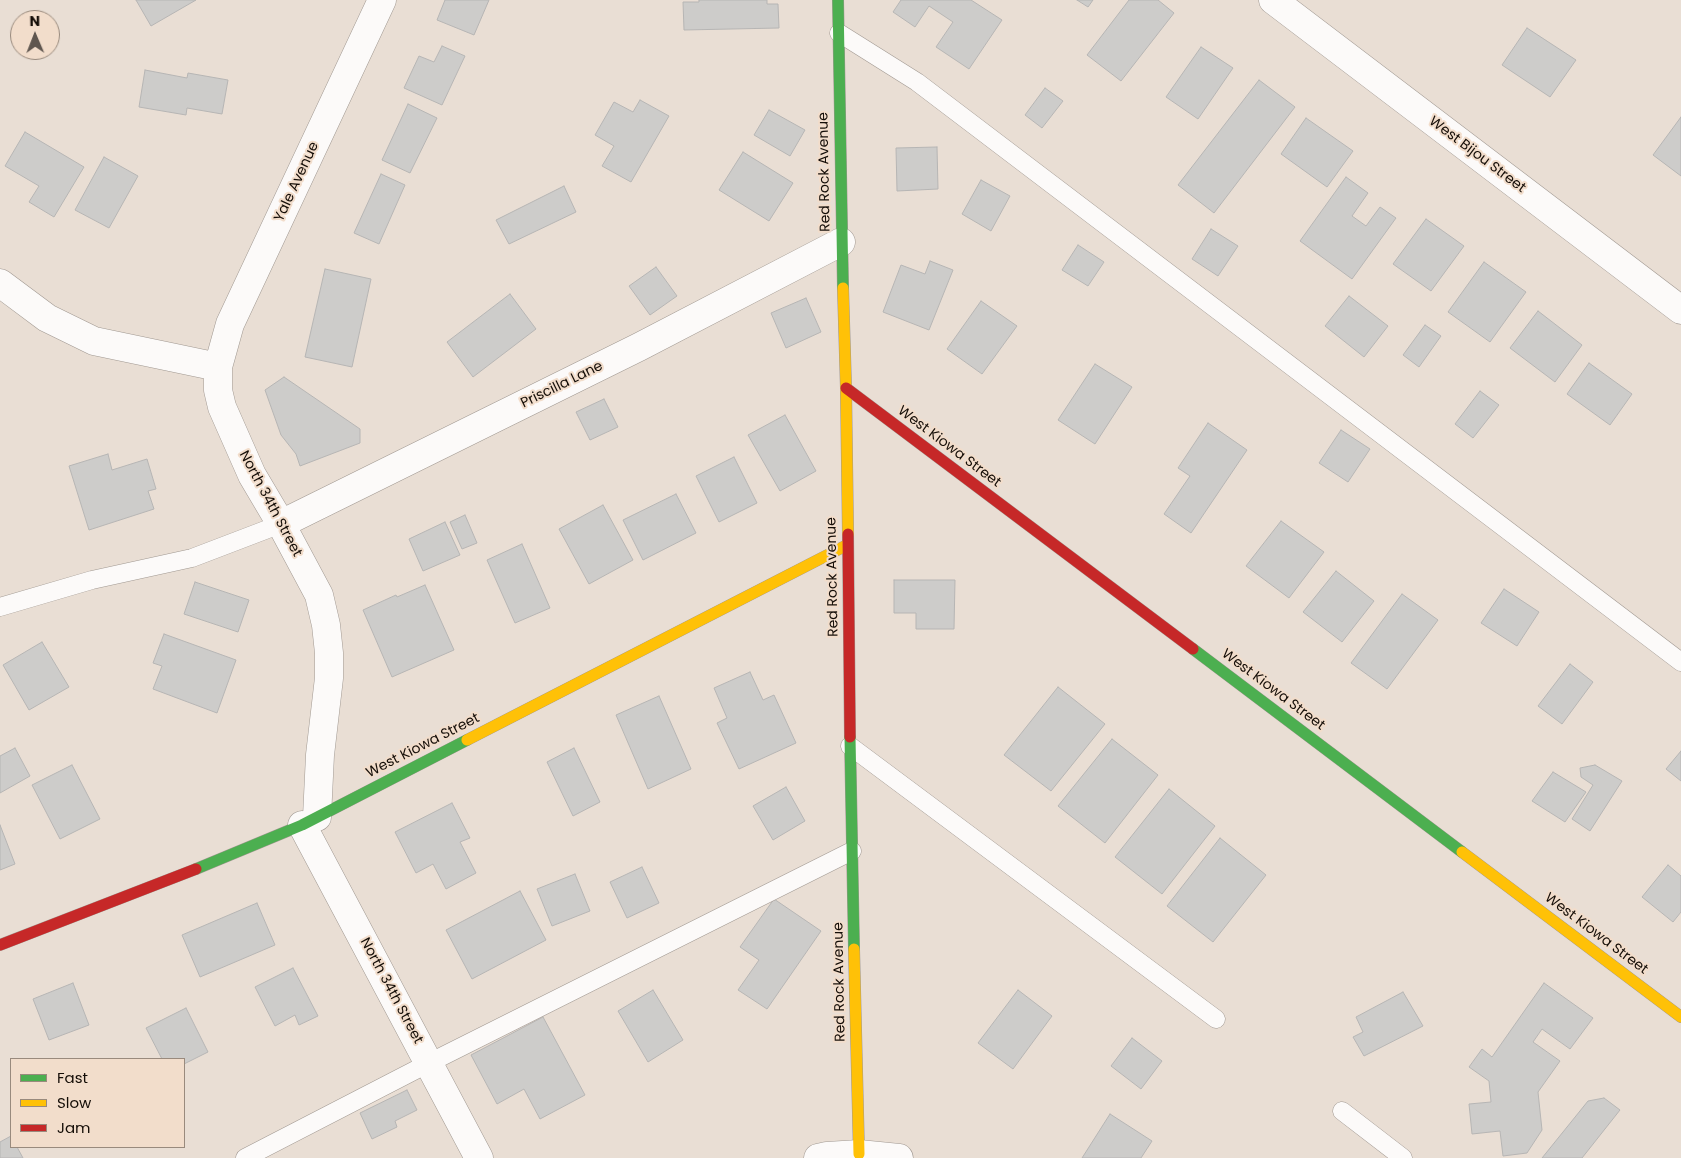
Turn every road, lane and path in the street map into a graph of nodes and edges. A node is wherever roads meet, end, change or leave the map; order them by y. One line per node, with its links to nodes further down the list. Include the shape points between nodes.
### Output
1 (382, 0): 8 (street, Yale Avenue, via 230,324)
2 (838, 0): 4 (street, Red Rock Avenue)
3 (1273, 0): 7 (street, West Bijou Street)
4 (839, 33): 5 (street, Red Rock Avenue); 13 (lane, via 917,82)
5 (841, 242): 9 (street, Red Rock Avenue); 10 (street, Priscilla Lane)
6 (0, 283): 8 (street, via 47,318 94,341)
7 (1681, 310)
8 (218, 367): 10 (street, North 34th Street, via 222,407 252,475)
9 (846, 388): 11 (street, Red Rock Avenue); 18 (street, West Kiowa Street)
10 (281, 524): 12 (lane, via 192,558 92,580); 15 (street, North 34th Street, via 319,595 329,653 320,755)
11 (847, 545): 14 (street, Red Rock Avenue); 15 (street, West Kiowa Street)
12 (0, 606)
13 (1681, 662)
14 (850, 746): 16 (street, Red Rock Avenue); 19 (lane)
15 (309, 821): 17 (street, West Kiowa Street, via 202,867); 20 (street, North 34th Street)
16 (852, 851): 20 (lane); 22 (street, Red Rock Avenue)
17 (0, 945)
18 (1681, 1017)
19 (1216, 1019)
20 (429, 1063): 23 (lane); 24 (street, North 34th Street)
21 (1342, 1111): 27 (lane)
22 (859, 1154): 25 (street); 26 (street)
23 (244, 1158)
24 (479, 1158)
25 (818, 1158)
26 (900, 1158)
27 (1403, 1158)

